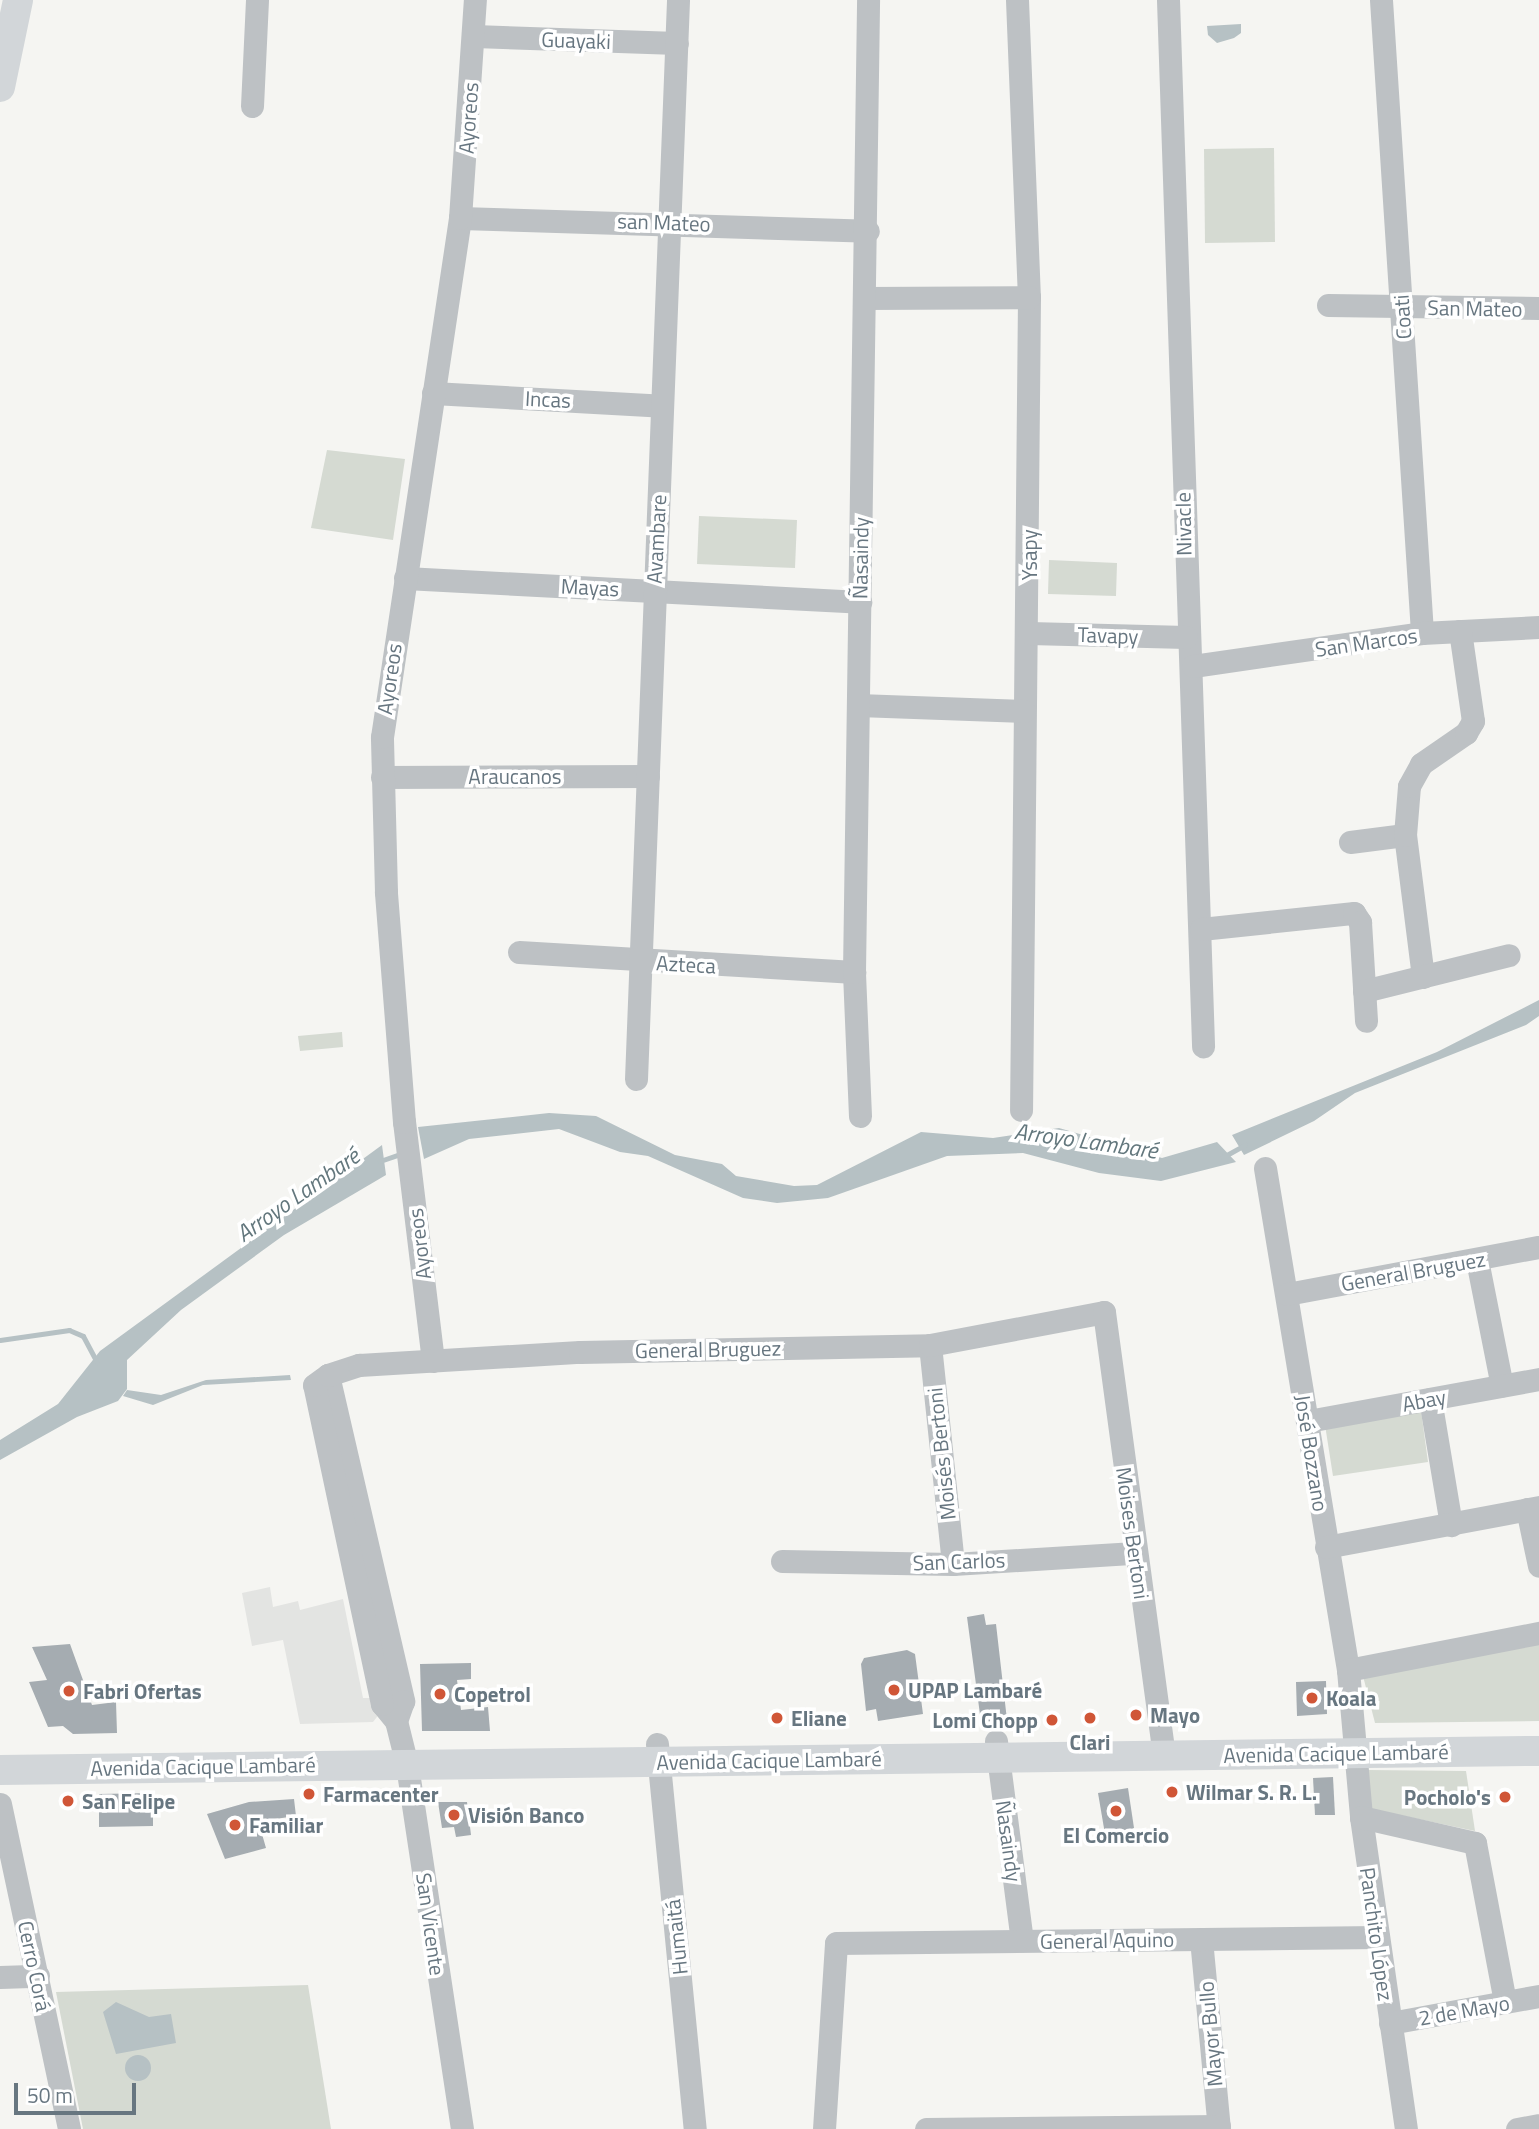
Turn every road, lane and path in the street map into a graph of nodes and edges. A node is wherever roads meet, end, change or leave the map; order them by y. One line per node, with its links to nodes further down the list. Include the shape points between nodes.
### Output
1 (18, 0): 11 (main road)
2 (257, 0): 12 (street)
3 (475, 0): 9 (street, Ayoreos)
4 (678, 0): 10 (street, Avambare)
5 (867, 0): 15 (street, Ñasaindy)
6 (1017, 0): 16 (street, Ysapy)
7 (1168, 0): 30 (street, Nivacle)
8 (1381, 0): 19 (street, Coati)
9 (474, 36): 10 (street, Guayaki); 13 (street, Ayoreos)
10 (677, 43): 14 (street, Avambare)
11 (0, 87)
12 (252, 106)
13 (460, 218): 14 (street, san Mateo); 21 (street, Ayoreos)
14 (672, 222): 15 (street, san Mateo); 22 (street, Avambare)
15 (868, 231): 17 (street, Ñasaindy)
16 (1029, 297): 17 (street); 28 (street, Ysapy)
17 (865, 298): 25 (street, Ñasaindy)
18 (1328, 305): 19 (street, San Mateo)
19 (1401, 307): 20 (street, San Mateo); 29 (street, Coati)
20 (1539, 308)
21 (433, 393): 22 (street, Incas); 23 (street, Ayoreos)
22 (662, 406): 24 (street, Avambare)
23 (405, 578): 24 (street, Mayas); 35 (street, Ayoreos, via 383,709)
24 (654, 591): 25 (street, Mayas); 34 (street, Avambare)
25 (860, 602): 32 (street, Ñasaindy)
26 (1539, 626): 27 (street, San Marcos)
27 (1460, 631): 29 (street, San Marcos); 36 (street, via 1473,721 1466,733 1421,764 1409,786)
28 (1029, 633): 30 (street, Tavapy); 33 (street, Ysapy)
29 (1422, 633): 31 (street, San Marcos)
30 (1186, 637): 31 (street, Nivacle)
31 (1194, 666): 38 (street, Nivacle)
32 (858, 705): 33 (street); 42 (street, Ñasaindy)
33 (1024, 711): 48 (street, Ysapy)
34 (648, 776): 35 (street, Araucanos); 41 (street, Avambare)
35 (382, 777): 56 (street, Ayoreos, via 404,1122)
36 (1405, 835): 37 (street); 43 (street)
37 (1350, 842)
38 (1201, 929): 44 (street, via 1354,913 1360,922); 46 (street, Nivacle)
39 (519, 952): 41 (street, Azteca)
40 (1508, 955): 43 (street)
41 (644, 961): 42 (street, Azteca); 47 (street, Avambare)
42 (854, 972): 49 (street, Ñasaindy)
43 (1423, 976): 44 (street)
44 (1364, 991): 45 (street)
45 (1366, 1021)
46 (1203, 1046)
47 (636, 1079)
48 (1021, 1110)
49 (860, 1116)
50 (1265, 1168): 53 (street, José Bozzano)
51 (1539, 1247): 52 (street, General Bruguez)
52 (1477, 1260): 53 (street, General Bruguez); 59 (street)
53 (1287, 1294): 61 (street, José Bozzano)
54 (1104, 1312): 55 (street, General Bruguez); 65 (street, Moises Bertoni)
55 (930, 1345): 56 (street, General Bruguez, via 580,1352); 67 (street, Moisés Bertoni)
56 (433, 1362): 58 (street, General Bruguez, via 359,1365)
57 (1539, 1379): 59 (street, Abay)
58 (321, 1380): 72 (street, San Vicente, via 403,1701)
59 (1502, 1386): 60 (street, Abay)
60 (1430, 1399): 61 (street, Abay); 63 (street)
61 (1308, 1421): 64 (street, José Bozzano)
62 (1533, 1508): 63 (street); 68 (street)
63 (1451, 1525): 64 (street)
64 (1326, 1547): 70 (street, José Bozzano)
65 (1135, 1553): 67 (street, San Carlos); 74 (street, Moises Bertoni)
66 (782, 1562): 67 (street, San Carlos)
67 (953, 1564)
68 (1539, 1566)
69 (1539, 1633): 70 (street)
70 (1348, 1670): 73 (street, José Bozzano)
71 (1539, 1737): 73 (main road, Avenida Cacique Lambaré)
72 (402, 1744): 76 (main road, Avenida Cacique Lambaré); 78 (main road, Avenida Cacique Lambaré); 79 (main road, Avenida Cacique Lambaré); 93 (street, San Vicente)
73 (1354, 1746): 74 (main road, Avenida Cacique Lambaré); 77 (main road, Avenida Cacique Lambaré); 81 (street, Panchito López)
74 (1163, 1747): 75 (main road, Avenida Cacique Lambaré)
75 (996, 1749): 78 (main road, Avenida Cacique Lambaré); 84 (street, Ñasaindy)
76 (0, 1750)
77 (1539, 1751)
78 (658, 1753): 94 (street, Humaitá)
79 (0, 1770)
80 (0, 1804): 85 (street, Cerro Corá)
81 (1361, 1817): 82 (street, Panchito López); 88 (street, via 1475,1843)
82 (1378, 1937): 83 (street, General Aquino); 89 (street, Panchito López)
83 (1201, 1939): 84 (street, General Aquino); 91 (street, Mayor Bullo)
84 (1022, 1940): 95 (street, General Aquino, via 836,1943)
85 (38, 1976): 86 (street); 92 (street, Cerro Corá)
86 (0, 1977)
87 (1539, 1996): 88 (street, 2 de Mayo)
88 (1505, 2002): 89 (street, 2 de Mayo)
89 (1390, 2023): 97 (street, Panchito López)
90 (1539, 2125): 98 (street)
91 (1219, 2127): 96 (street)
92 (69, 2129)
93 (462, 2129)
94 (695, 2129)
95 (824, 2129)
96 (926, 2129)
97 (1405, 2129)
98 (1517, 2129)

